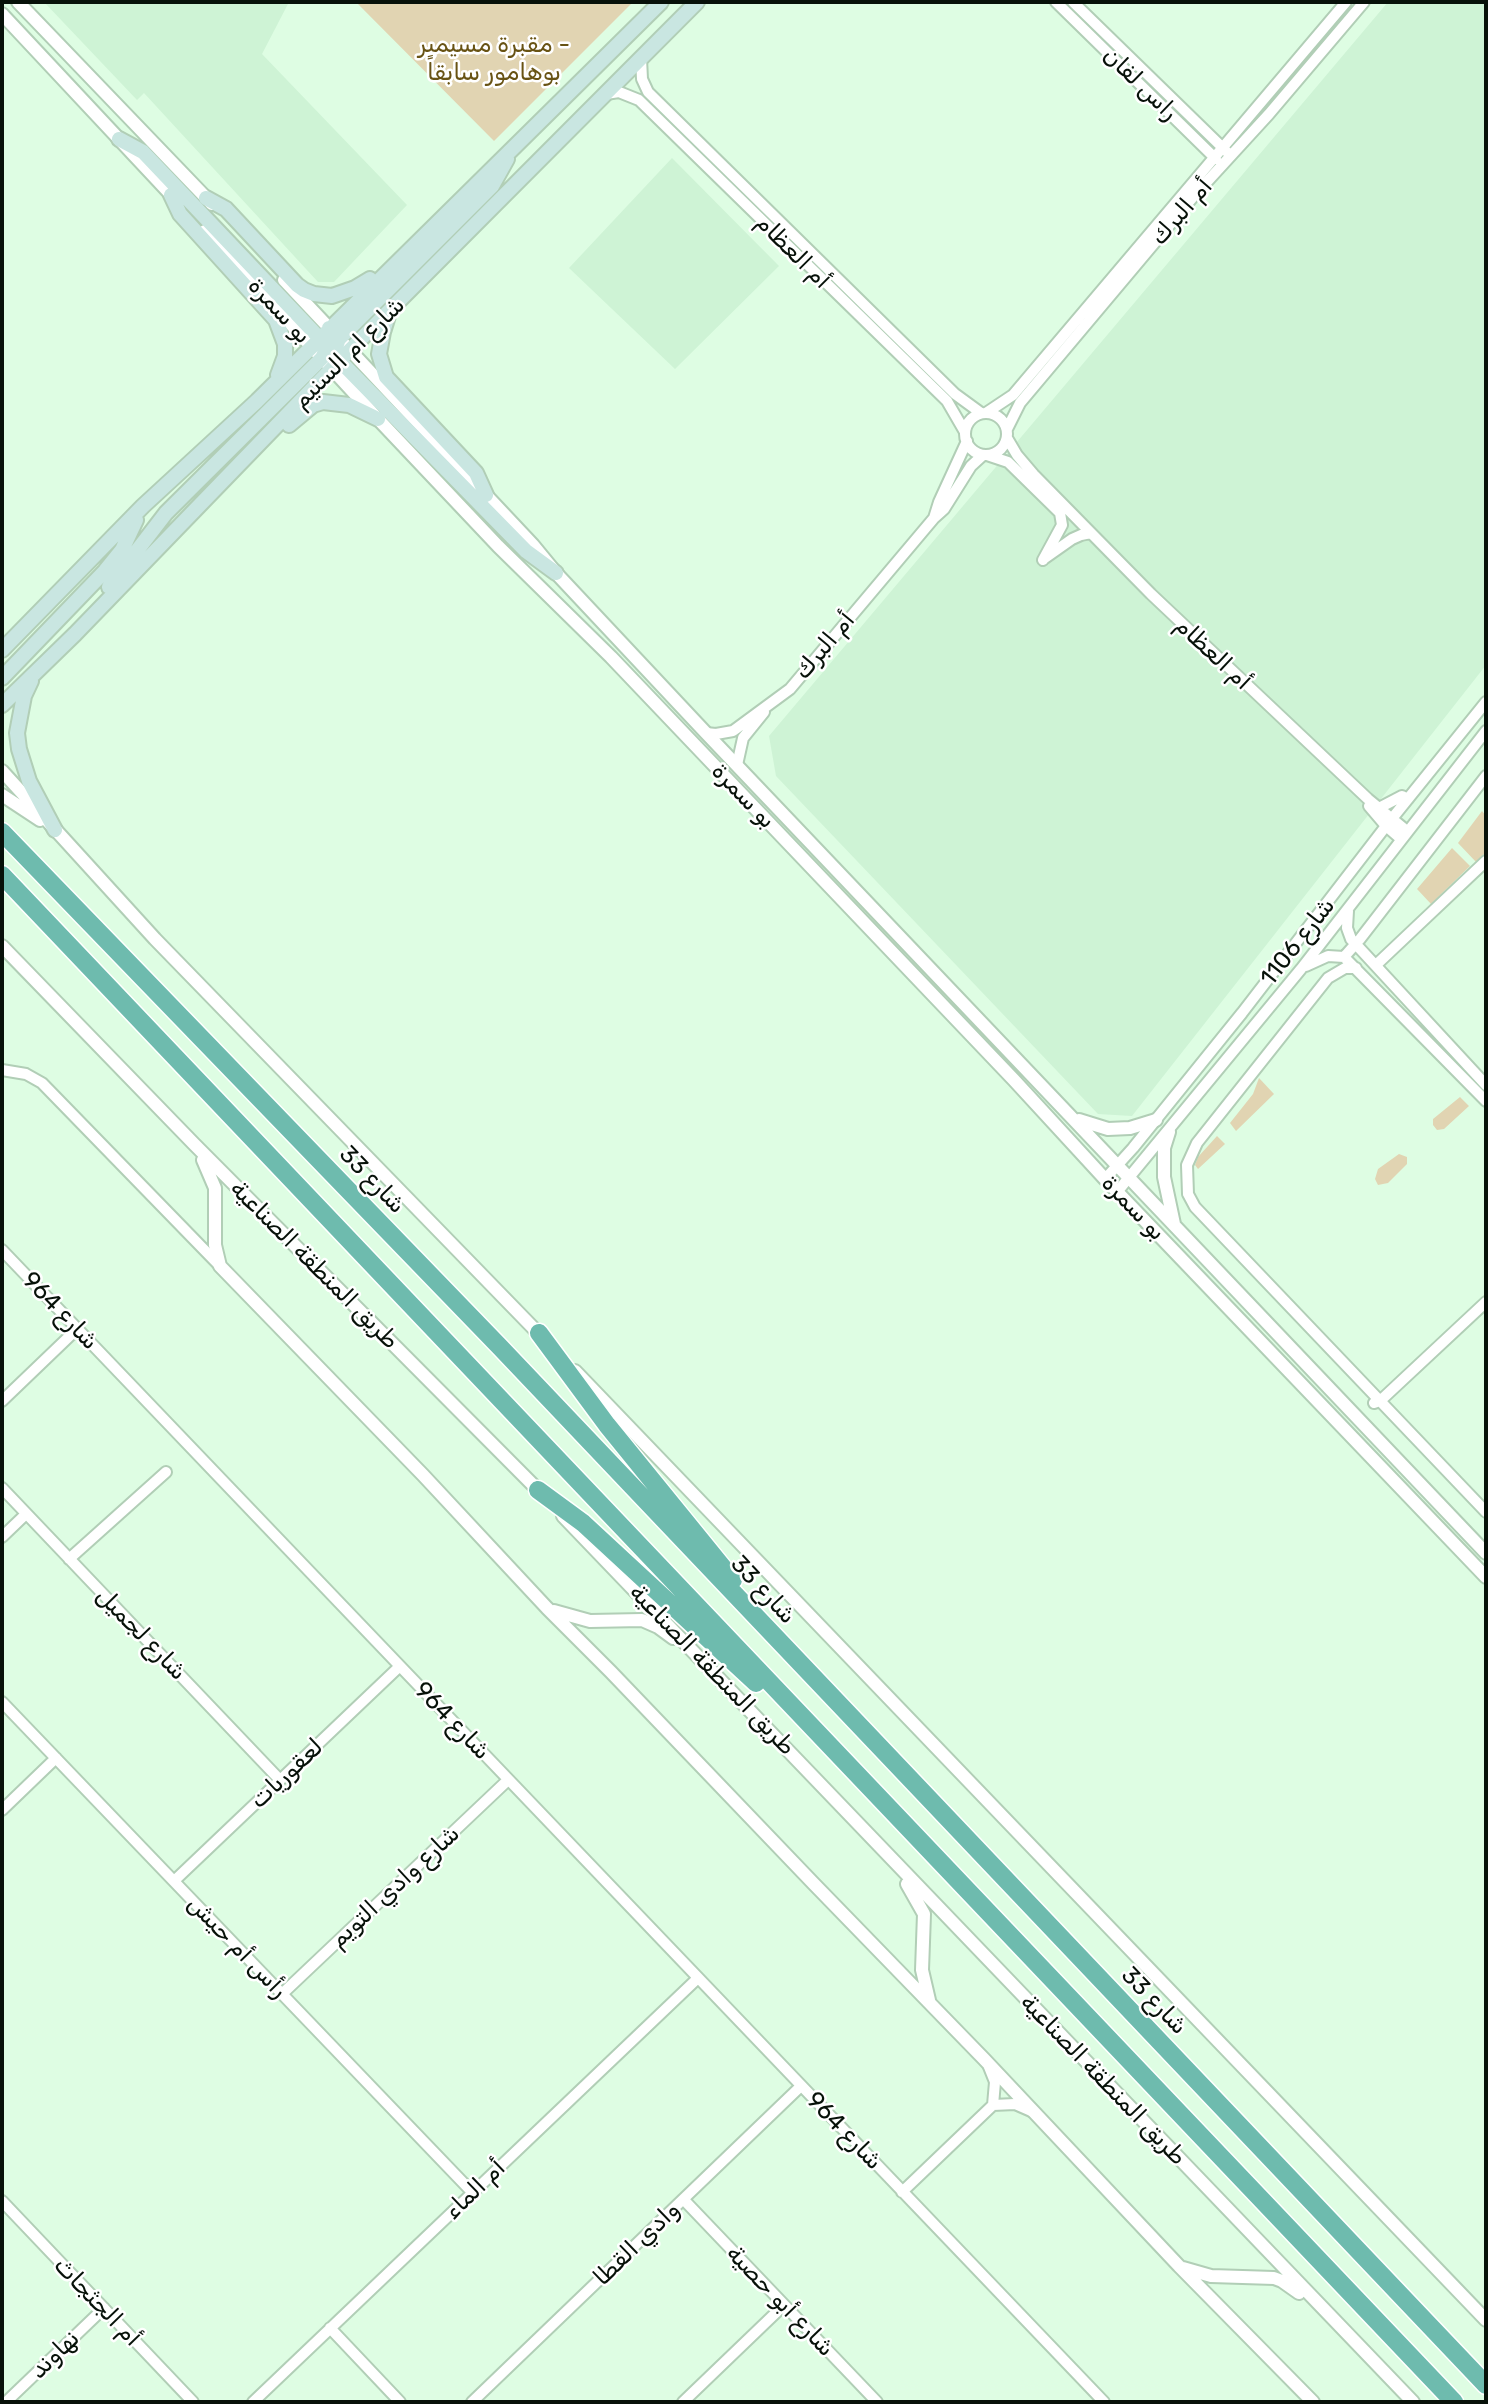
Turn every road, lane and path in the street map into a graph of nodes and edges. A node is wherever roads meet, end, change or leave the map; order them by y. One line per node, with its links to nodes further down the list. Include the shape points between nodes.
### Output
1 (18, 2): 18 (street, بو سمرة)
2 (661, 2): 13 (main road, شارع ام السنيم)
3 (697, 2): 9 (main road, شارع ام السنيم)
4 (1056, 2): 14 (street, راس لفان)
5 (1073, 2): 12 (street, راس لفان)
6 (1346, 2): 12 (street, أم البرك)
7 (1364, 2): 15 (street, أم البرك)
8 (2, 14): 11 (street, بو سمرة)
9 (641, 58): 10 (main road, شارع ام السنيم); 20 (street, أم العظام, via 648,92)
10 (606, 94): 21 (street, أم العظام, via 619,92 639,100); 22 (main road, شارع ام السنيم)
11 (119, 138): 17 (street, بو سمرة); 23 (main road, via 144,152)
12 (1223, 147): 14 (street, أم البرك); 15 (street, راس لفان)
13 (513, 148): 19 (main road, شارع ام السنيم); 23 (main road, via 492,186)
14 (1213, 156): 15 (street, راس لفان); 16 (street, أم البرك)
15 (1226, 162): 16 (street, أم البرك)
16 (1189, 194): 25 (street, أم البرك, via 1013,395); 27 (street, أم البرك, via 1020,403)
17 (171, 195): 23 (street, بو سمرة); 24 (main road, via 180,214 276,320 284,336 281,370)
18 (206, 198): 19 (main road, via 226,209 297,285 314,294 343,294); 23 (street, بو سمرة)
19 (397, 261): 23 (main road, شارع ام السنيم)
20 (848, 288): 21 (street); 25 (street, أم العظام, via 955,394)
21 (839, 297): 28 (street, أم العظام, via 947,401)
22 (390, 312): 23 (main road, شارع ام السنيم); 31 (main road, via 379,354 386,377 476,473)
23 (330, 349): 24 (main road, شارع ام السنيم); 26 (street, بو سمرة); 30 (main road, شارع ام السنيم); 31 (street, بو سمرة); 35 (main road, via 526,551); 37 (main road, via 166,513)
24 (257, 401): 32 (main road, شارع ام السنيم)
25 (984, 413): 27 (street, via 1003,421); 28 (street, via 970,420)
26 (378, 419): 30 (main road, via 338,402 323,401 299,415 258,456); 76 (street, بو سمرة, via 631,678)
27 (1007, 434): 29 (street, via 1002,448); 34 (street, أم العظام, via 1017,455)
28 (966, 437): 29 (street, via 975,452); 33 (street, أم البرك)
29 (985, 455): 33 (street, أم البرك, via 971,466); 34 (street, via 1008,462 1060,513 1062,525 1043,560)
30 (229, 475): 37 (main road, شارع ام السنيم)
31 (485, 495): 35 (street, بو سمرة)
32 (143, 506): 36 (main road, شارع ام السنيم); 41 (main road, via 122,550 105,571)
33 (934, 518): 44 (street, أم البرك, via 790,689)
34 (1091, 533): 52 (street, أم العظام)
35 (556, 573): 46 (street, بو سمرة)
36 (47, 606): 38 (main road); 39 (main road, شارع ام السنيم)
37 (75, 634): 40 (main road, شارع ام السنيم)
38 (2, 635)
39 (2, 650)
40 (38, 671): 43 (main road, شارع ام السنيم); 54 (main road, via 24,696 17,733 29,781)
41 (2, 678)
42 (1486, 702): 51 (street, شارع 1106)
43 (2, 705)
44 (768, 707): 46 (street, أم البرك, via 729,733); 47 (street, أم البرك, via 743,738)
45 (1486, 731): 56 (street, شارع 1106)
46 (706, 733): 47 (street, بو سمرة)
47 (737, 765): 70 (street, بو سمرة)
48 (2, 771): 54 (street, شارع 33)
49 (1486, 776): 61 (street)
50 (2, 795): 54 (street)
51 (1408, 799): 52 (street, via 1402,796); 53 (street, شارع 1106)
52 (1374, 807): 53 (street, أم العظام); 57 (street)
53 (1389, 822): 56 (street, أم العظام); 57 (street, شارع 1106)
54 (55, 830): 83 (street, شارع 33, via 172,957)
55 (2, 832): 96 (highway, شارع 33)
56 (1404, 835): 60 (street, شارع 1106)
57 (1374, 843): 71 (street, شارع 1106)
58 (1486, 860): 64 (street)
59 (2, 875): 100 (highway)
60 (1349, 907): 61 (street, via 1347,928); 66 (street, شارع 1106)
61 (1356, 944): 63 (street); 64 (street)
62 (2, 946): 73 (street, طريق المنطقة الصناعية)
63 (1344, 957): 65 (street); 66 (street, via 1328,956)
64 (1377, 964): 68 (street)
65 (1356, 968): 69 (street); 85 (street, via 1338,971 1319,989 1197,1143 1186,1174 1195,1207)
66 (1301, 969): 72 (street, شارع 1106)
67 (2, 1070): 80 (street, via 26,1074 42,1083)
68 (1486, 1085)
69 (1486, 1101)
70 (1070, 1115): 71 (street, via 1108,1129); 74 (street, بو سمرة)
71 (1156, 1120): 74 (street, شارع 1106)
72 (1169, 1132): 75 (street, شارع 1106); 78 (street, via 1164,1177)
73 (194, 1144): 80 (street, via 215,1188); 88 (street, طريق المنطقة الصناعية)
74 (1118, 1166): 75 (street, بو سمرة); 76 (street, شارع 1106)
75 (1129, 1178): 77 (street, شارع 1106); 78 (street, بو سمرة)
76 (1105, 1179): 77 (street, بو سمرة)
77 (1117, 1192): 94 (street, بو سمرة)
78 (1174, 1224): 92 (street, بو سمرة)
79 (2, 1250): 82 (street, شارع 964)
80 (219, 1266): 95 (street)
81 (1486, 1302): 85 (street)
82 (77, 1329): 84 (street); 98 (street, شارع 964)
83 (539, 1333): 96 (highway); 121 (street)
84 (2, 1401)
85 (1376, 1402): 89 (street)
86 (166, 1472): 93 (street)
87 (2, 1488): 90 (street, شارع لجميل)
88 (538, 1490): 97 (street, طريق المنطقة الصناعية); 100 (highway, via 583,1523 747,1676)
89 (1486, 1510)
90 (26, 1514): 91 (street); 93 (street, شارع لجميل)
91 (2, 1537)
92 (1486, 1553)
93 (69, 1559): 102 (street, شارع لجميل)
94 (1486, 1577)
95 (547, 1608): 97 (street, via 590,1621 642,1620); 109 (street)
96 (781, 1644): 125 (highway, شارع 33)
97 (706, 1663): 105 (street, طريق المنطقة الصناعية)
98 (400, 1667): 102 (street, لعقوريات); 103 (street, شارع 964)
99 (2, 1702): 101 (street, رأس أم حيش)
100 (796, 1711): 124 (highway)
101 (56, 1758): 104 (street); 106 (street, رأس أم حيش)
102 (280, 1780): 106 (street, لعقوريات)
103 (508, 1780): 107 (street, شارع 964); 108 (street, شارع وادي التويم)
104 (2, 1810)
105 (885, 1852): 109 (street, via 924,1914 922,1970); 122 (street, طريق المنطقة الصناعية)
106 (174, 1881): 108 (street, رأس أم حيش)
107 (698, 1978): 111 (street, شارع 964); 115 (street, أم الماء)
108 (282, 1994): 115 (street, رأس أم حيش)
109 (930, 2003): 110 (street)
110 (984, 2059): 112 (street, via 995,2082); 113 (street)
111 (802, 2086): 114 (street, شارع 964); 116 (street, وادي القطا)
112 (993, 2105): 113 (street, via 1015,2104); 114 (street, شارع 964)
113 (1036, 2114): 118 (street)
114 (902, 2192): 133 (street, شارع 964)
115 (472, 2193): 123 (street, أم الماء)
116 (684, 2200): 119 (street, شارع أبو حصية); 130 (street, وادي القطا)
117 (2, 2201): 120 (street, أم الجثجاث)
118 (1179, 2266): 122 (street, via 1211,2276 1283,2281); 134 (street)
119 (784, 2305): 131 (street); 132 (street, شارع أبو حصية)
120 (104, 2308): 126 (street, نهاوند); 127 (street, أم الجثجاث)
121 (1486, 2320)
122 (1334, 2322): 135 (street, طريق المنطقة الصناعية)
123 (330, 2328): 128 (street, أم الماء); 129 (street)
124 (1395, 2341): 136 (highway); 137 (highway)
125 (1486, 2385)
126 (6, 2402)
127 (193, 2402)
128 (253, 2402)
129 (400, 2402)
130 (472, 2402)
131 (683, 2402)
132 (877, 2402)
133 (1104, 2402)
134 (1312, 2402)
135 (1412, 2402)
136 (1447, 2402)
137 (1454, 2402)

